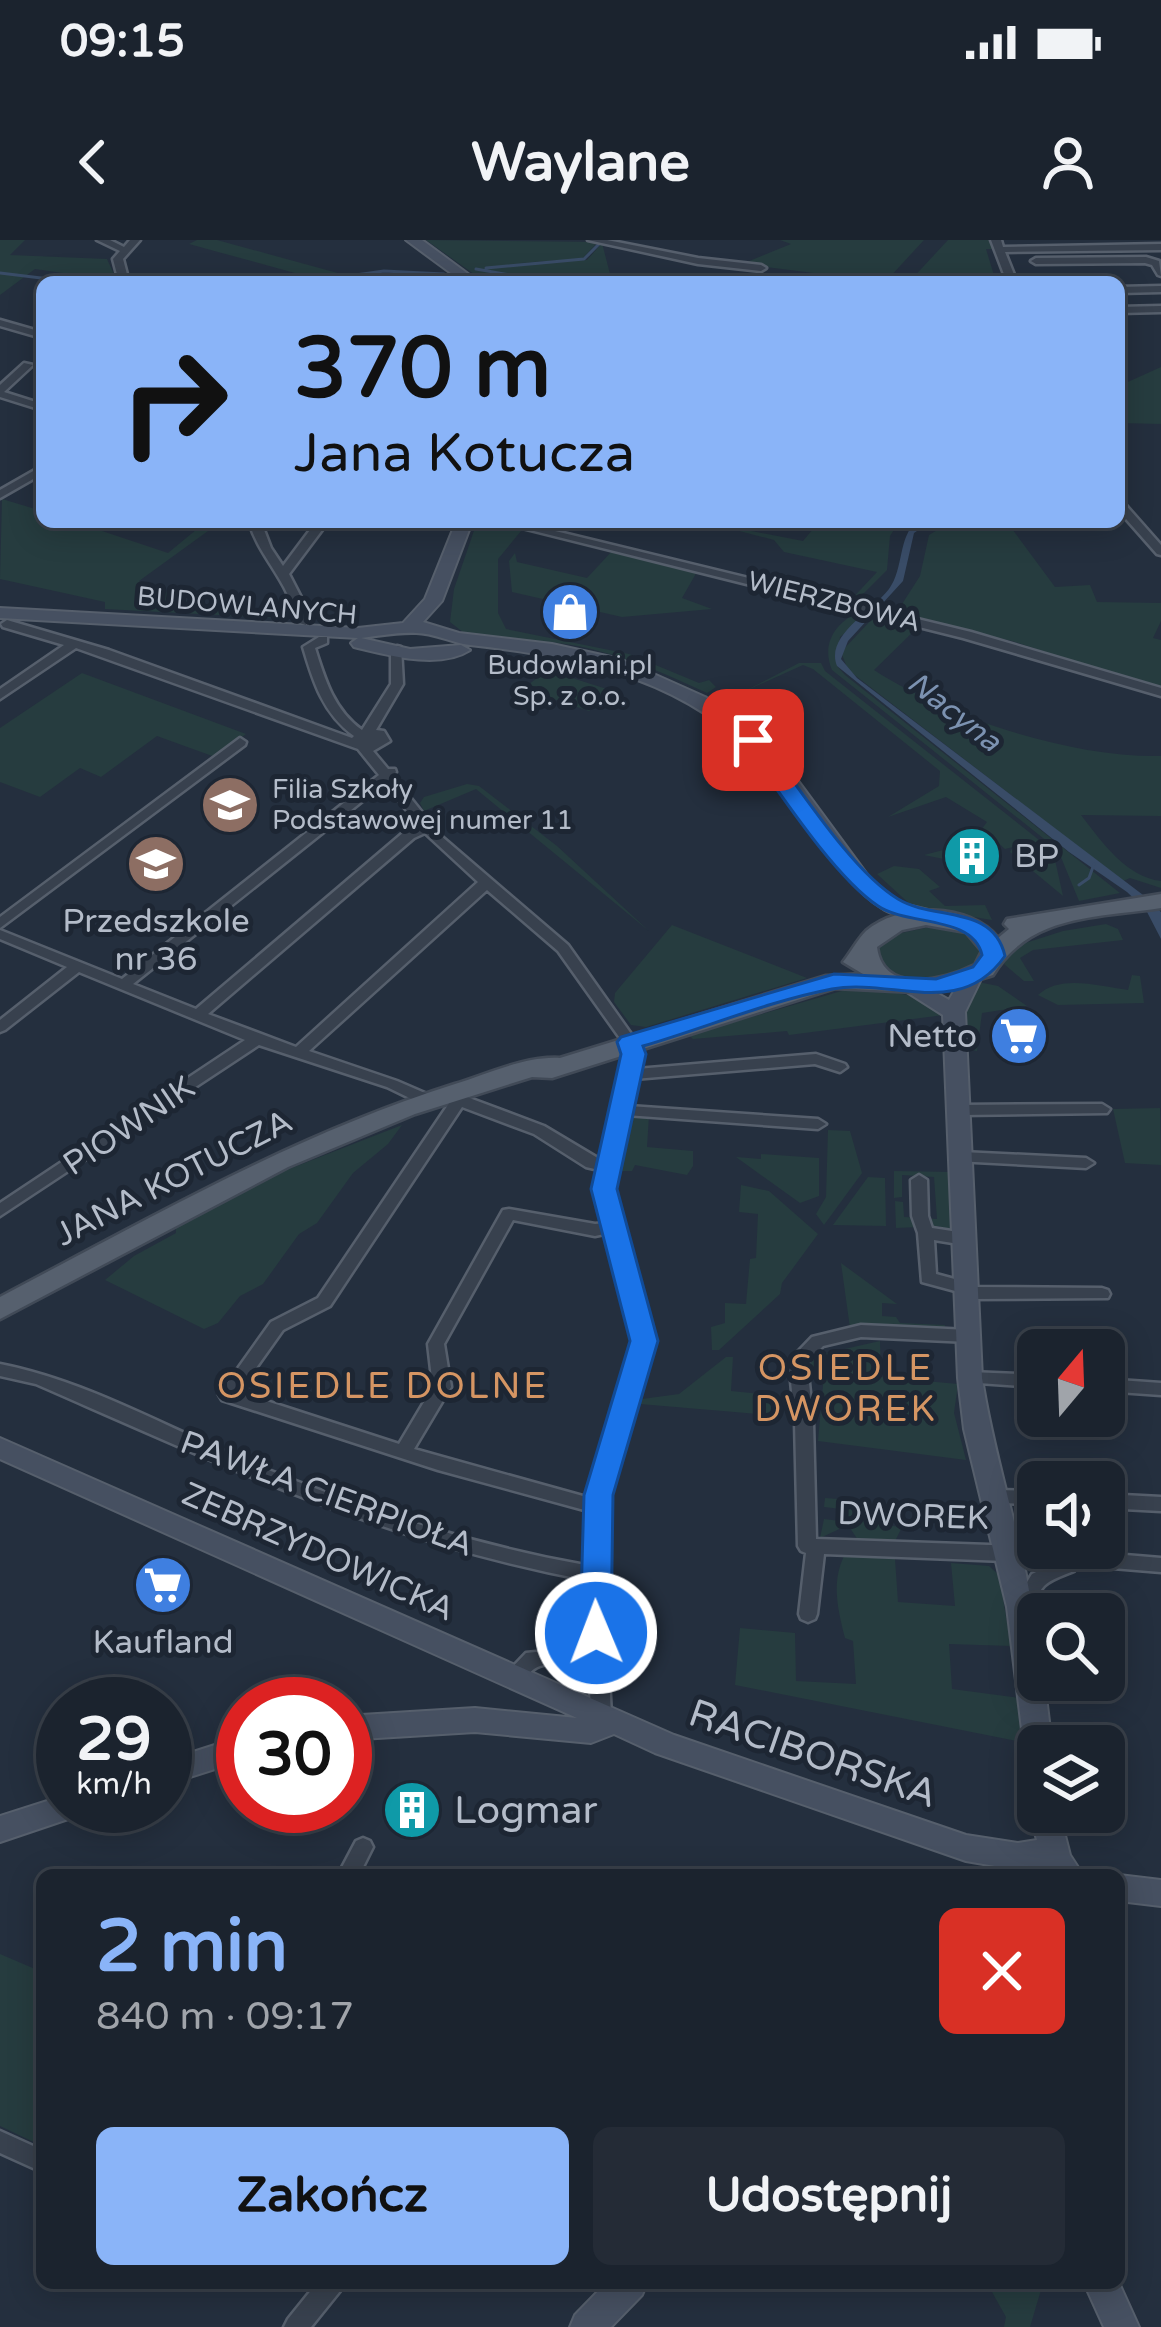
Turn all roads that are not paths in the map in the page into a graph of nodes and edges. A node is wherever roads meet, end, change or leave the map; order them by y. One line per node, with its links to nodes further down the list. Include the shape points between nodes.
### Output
1 (102, 240): 8 (street)
2 (135, 240): 8 (street)
3 (413, 240): 13 (street)
4 (593, 240): 10 (street)
5 (996, 240): 14 (street)
6 (1161, 247): 7 (street)
7 (1006, 249)
8 (124, 250): 12 (street)
9 (1036, 262): 11 (street, via 1144,260)
10 (761, 268)
11 (1161, 273)
12 (122, 276)
13 (464, 276)
14 (1010, 276)
15 (1161, 289): 16 (street)
16 (1125, 290)
17 (1161, 309): 18 (street)
18 (1125, 310)
19 (0, 323): 20 (street)
20 (36, 333)
21 (28, 364): 22 (street)
22 (0, 392): 23 (street)
23 (21, 400): 24 (street); 25 (street)
24 (36, 404)
25 (3, 410)
26 (36, 473): 27 (street)
27 (0, 495)
28 (1125, 511): 33 (street)
29 (257, 528): 34 (street)
30 (318, 528): 34 (street)
31 (462, 528): 35 (street)
32 (555, 528): 44 (street, WIERZBOWA)
33 (1161, 552)
34 (284, 573): 38 (street, via 298,592)
35 (433, 601): 40 (street); 41 (street)
36 (3, 617): 37 (street, BUDOWLANYCH); 42 (street)
37 (92, 617): 38 (street, BUDOWLANYCH); 39 (street, BUDOWLANYCH)
38 (294, 626): 39 (street, BUDOWLANYCH)
39 (328, 636): 40 (street, BUDOWLANYCH); 46 (street, via 309,647 315,674 339,716)
40 (401, 636): 41 (street, BUDOWLANYCH); 43 (street)
41 (432, 641): 43 (street); 51 (street, via 559,658 658,682 705,704 759,746)
42 (76, 643): 45 (street); 46 (street, via 326,733)
43 (395, 690): 46 (street)
44 (1161, 692)
45 (0, 695)
46 (372, 738): 48 (street); 48 (street)
47 (240, 742): 55 (street)
48 (387, 773): 49 (street); 63 (street)
49 (426, 828): 50 (street); 66 (street)
50 (487, 882): 69 (street, via 562,948); 70 (street)
51 (867, 888): 53 (street, via 896,908); 58 (street, via 877,917)
52 (1161, 902): 54 (main road)
53 (938, 918): 56 (main road); 58 (main road, via 893,926)
54 (1033, 923): 56 (main road); 59 (main road)
55 (0, 924)
56 (969, 925): 59 (main road)
57 (0, 934): 60 (street)
58 (869, 943): 62 (main road, JANA KOTUCZA); 64 (main road, via 874,972)
59 (994, 950): 61 (main road, via 988,968)
60 (77, 966): 63 (street); 67 (street)
61 (972, 977): 64 (main road, JANA KOTUCZA, via 938,987); 65 (street)
62 (834, 981): 64 (main road, JANA KOTUCZA); 69 (main road, JANA KOTUCZA)
63 (123, 985): 66 (street)
64 (901, 985): 65 (street)
65 (954, 1012): 78 (street, DWOREK)
66 (197, 1016): 68 (street)
67 (0, 1027)
68 (257, 1040): 70 (street); 85 (street, PIOWNIK)
69 (630, 1042): 71 (main road, JANA KOTUCZA); 73 (street)
70 (298, 1053): 75 (street)
71 (556, 1065): 74 (main road, JANA KOTUCZA); 75 (main road, JANA KOTUCZA)
72 (840, 1067): 73 (street, via 816,1059)
73 (629, 1075): 76 (street)
74 (459, 1100): 79 (main road, JANA KOTUCZA); 83 (street); 99 (street, PAWŁA CIERPIOŁA, via 324,1302 278,1326 228,1395)
75 (429, 1101): 79 (main road, JANA KOTUCZA)
76 (621, 1109): 80 (street); 83 (street)
77 (1102, 1109): 78 (street)
78 (960, 1110): 81 (street, DWOREK)
79 (384, 1120): 91 (main road, JANA KOTUCZA, via 248,1175)
80 (818, 1124)
81 (962, 1157): 82 (street); 88 (street, DWOREK)
82 (1086, 1163)
83 (606, 1166): 86 (street)
84 (919, 1180): 87 (street)
85 (0, 1211)
86 (615, 1227): 99 (street, via 509,1214 436,1344 442,1388); 104 (street, via 644,1341)
87 (926, 1233): 88 (street); 89 (street, via 928,1278)
88 (965, 1240): 89 (street, DWOREK)
89 (967, 1290): 90 (street); 92 (street, DWOREK)
90 (1102, 1294)
91 (0, 1309)
92 (969, 1336): 94 (street, DWOREK); 105 (street, DWOREK, via 861,1331 818,1341 797,1361 804,1542)
93 (0, 1370): 111 (street, PAWŁA CIERPIOŁA, via 39,1378 265,1480 467,1546)
94 (970, 1378): 95 (street); 100 (street, DWOREK)
95 (1017, 1380)
96 (1125, 1386): 97 (street)
97 (1161, 1389)
98 (0, 1448): 116 (street, ZEBRZYDOWICKA)
99 (403, 1452): 104 (street, PAWŁA CIERPIOŁA)
100 (994, 1497): 101 (street, DWOREK); 106 (street, DWOREK)
101 (1017, 1498)
102 (1125, 1502): 103 (street)
103 (1161, 1504)
104 (597, 1507): 111 (street)
105 (815, 1550): 106 (street, DWOREK); 114 (street, DWOREK)
106 (1009, 1554): 107 (street); 112 (street, DWOREK)
107 (1017, 1555)
108 (1125, 1564): 109 (street)
109 (1161, 1565)
110 (1055, 1569): 113 (street)
111 (594, 1574): 115 (street)
112 (1019, 1593)
113 (1031, 1593)
114 (808, 1614)
115 (596, 1633): 116 (street, via 581,1654 533,1659); 117 (street)
116 (511, 1676): 117 (street, ZEBRZYDOWICKA); 118 (street)
117 (605, 1718): 118 (street, via 591,1731); 123 (street, RACIBORSKA, via 977,1852)
118 (493, 1720): 119 (street)
119 (372, 1727)
120 (36, 1817): 121 (street)
121 (0, 1829)
122 (363, 1846): 124 (street)
123 (1036, 1852): 125 (street, RACIBORSKA)
124 (351, 1869)
125 (1076, 1869)
126 (1125, 1889): 127 (street)
127 (1161, 1893)
128 (0, 2142): 129 (street)
129 (36, 2158)
130 (327, 2289): 133 (street)
131 (624, 2289): 134 (street)
132 (1104, 2289): 135 (street)
133 (296, 2327)
134 (587, 2327)
135 (1122, 2327)

